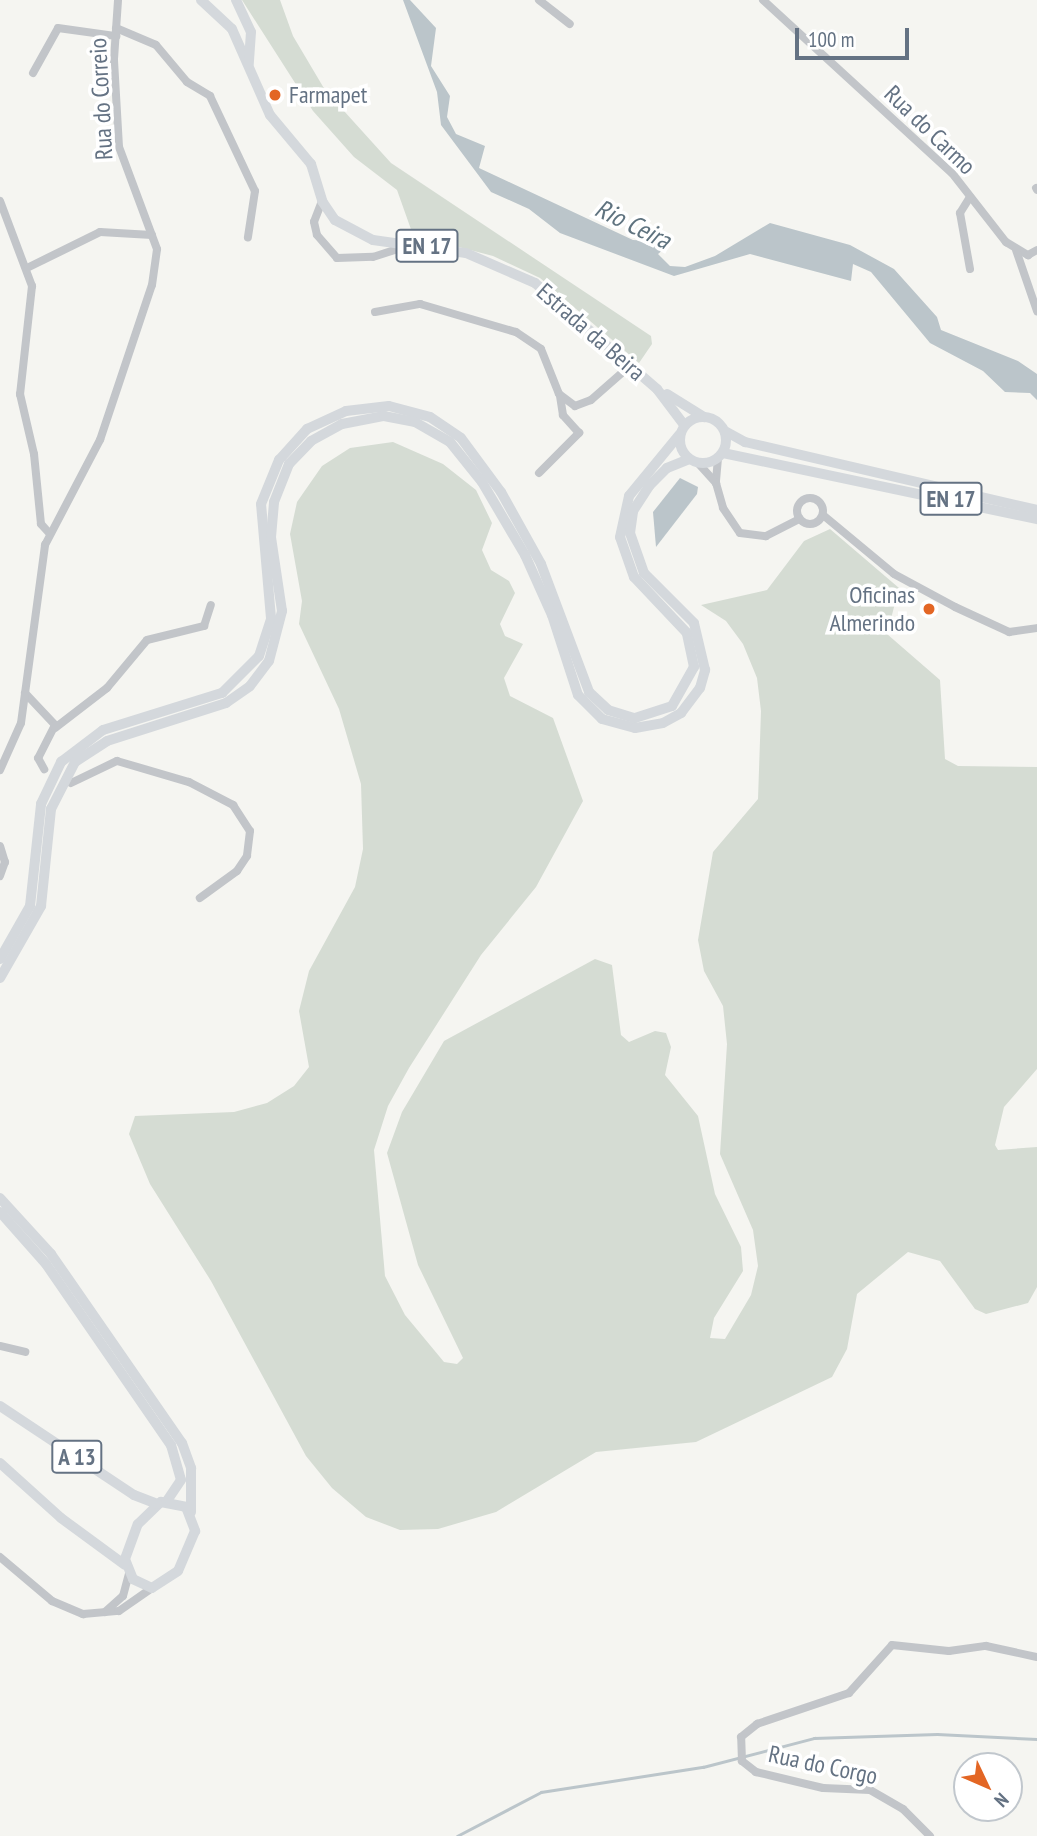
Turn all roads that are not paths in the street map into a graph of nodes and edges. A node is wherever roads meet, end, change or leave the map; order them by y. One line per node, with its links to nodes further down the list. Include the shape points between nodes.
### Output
1 (118, 0): 7 (street, Rua do Correio)
2 (201, 0): 8 (main road, Estrada da Beira / EN 17, via 221,15)
3 (236, 0): 9 (main road)
4 (539, 0): 6 (street)
5 (763, 0): 12 (street, Rua do Carmo, via 952,173)
6 (570, 23)
7 (116, 32): 11 (street, via 58,29); 15 (street, Rua do Correio, via 119,147); 16 (street, via 156,45 187,82 210,96 255,191)
8 (236, 39): 9 (main road); 10 (main road, Estrada da Beira / EN 17)
9 (253, 43): 10 (main road)
10 (249, 65): 14 (main road, Estrada da Beira / EN 17, via 270,115 311,164)
11 (33, 73)
12 (970, 197): 18 (street, Rua do Carmo); 21 (street, via 960,213)
13 (0, 201): 20 (street)
14 (322, 201): 17 (main road, Estrada da Beira / EN 17, via 335,220 359,236); 17 (street, via 314,222 317,235 337,258 373,257)
15 (152, 234): 20 (street, via 100,232); 38 (street, Rua do Correio, via 157,250 152,285 100,440)
16 (248, 237)
17 (410, 244): 24 (main road, Estrada da Beira / EN 17, via 466,253 535,283)
18 (1016, 250): 19 (street, via 1028,255); 22 (street)
19 (1037, 250)
20 (29, 267): 38 (street, via 32,286 20,394 41,524)
21 (970, 269)
22 (1037, 311)
23 (375, 312): 26 (street, via 419,304 516,331 545,355)
24 (631, 365): 25 (main road, Estrada da Beira / EN 17); 26 (street, via 582,405 569,404)
25 (657, 389): 27 (main road, Estrada da Beira / EN 17); 28 (main road, Estrada da Beira / EN 17)
26 (559, 394): 32 (street, via 563,415 579,433)
27 (704, 417): 28 (main road); 29 (main road, Estrada da Beira)
28 (683, 430): 31 (main road, Estrada da Beira); 49 (main road, via 628,496 620,537 634,577 687,633 694,667 672,706 635,718 608,710 589,692 541,564 502,492 461,438 430,417 388,406 346,411 307,429 279,460 261,504 271,618 260,656 222,693 103,730 61,762 41,804 32,898)
29 (724, 430): 30 (main road); 34 (main road, EN 17, via 754,443)
30 (720, 456): 31 (main road); 33 (street); 37 (main road, EN 17, via 751,458)
31 (693, 461): 33 (street); 50 (main road, via 667,468 649,486 633,512 630,533 644,573 694,623 705,670 700,688 681,713 663,723 635,728 602,719 578,695 552,615 525,555 482,482 450,442 415,422 384,416 342,424 311,441 289,464 274,502 271,537 282,611 269,662 250,686 226,703 107,741 68,770 51,809 41,906)
32 (539, 473)
33 (716, 483): 36 (street, via 727,518 745,535 766,536)
34 (1037, 510)
35 (823, 515): 36 (street, via 813,524); 36 (street, via 822,503 807,498 798,505); 40 (street, via 894,574 955,607 1009,632)
36 (800, 519)
37 (1037, 519)
38 (50, 533): 41 (street)
39 (211, 605): 42 (street, via 204,626 147,640 107,688)
40 (1037, 628)
41 (25, 693): 42 (street); 43 (street, via 18,739)
42 (55, 728): 44 (street, via 38,758)
43 (0, 769)
44 (44, 769)
45 (71, 783): 48 (street, via 117,761 189,782 233,805 250,831 247,856 237,871)
46 (0, 846): 47 (street, via 5,862)
47 (0, 876)
48 (200, 898)
49 (0, 959)
50 (0, 978)
51 (0, 1198): 58 (main road, via 51,1254 176,1432 191,1468)
52 (0, 1212): 57 (main road, via 46,1264 171,1445 181,1480)
53 (0, 1346): 54 (street)
54 (25, 1352)
55 (0, 1406): 57 (highway, A 13, via 134,1495)
56 (0, 1463): 60 (highway, A 13)
57 (162, 1502): 58 (main road); 60 (main road, via 145,1514 128,1546)
58 (191, 1512): 61 (main road, via 194,1539 177,1571)
59 (0, 1557): 62 (street, via 63,1607)
60 (127, 1569): 61 (main road); 62 (street, via 123,1597)
61 (152, 1588): 62 (street, via 119,1611)
62 (102, 1614)
63 (1037, 1657): 64 (street, Rua do Corgo, via 986,1646 949,1651 892,1645 849,1693 757,1724 739,1745 748,1767 824,1788 870,1790 903,1809)
64 (930, 1836)

